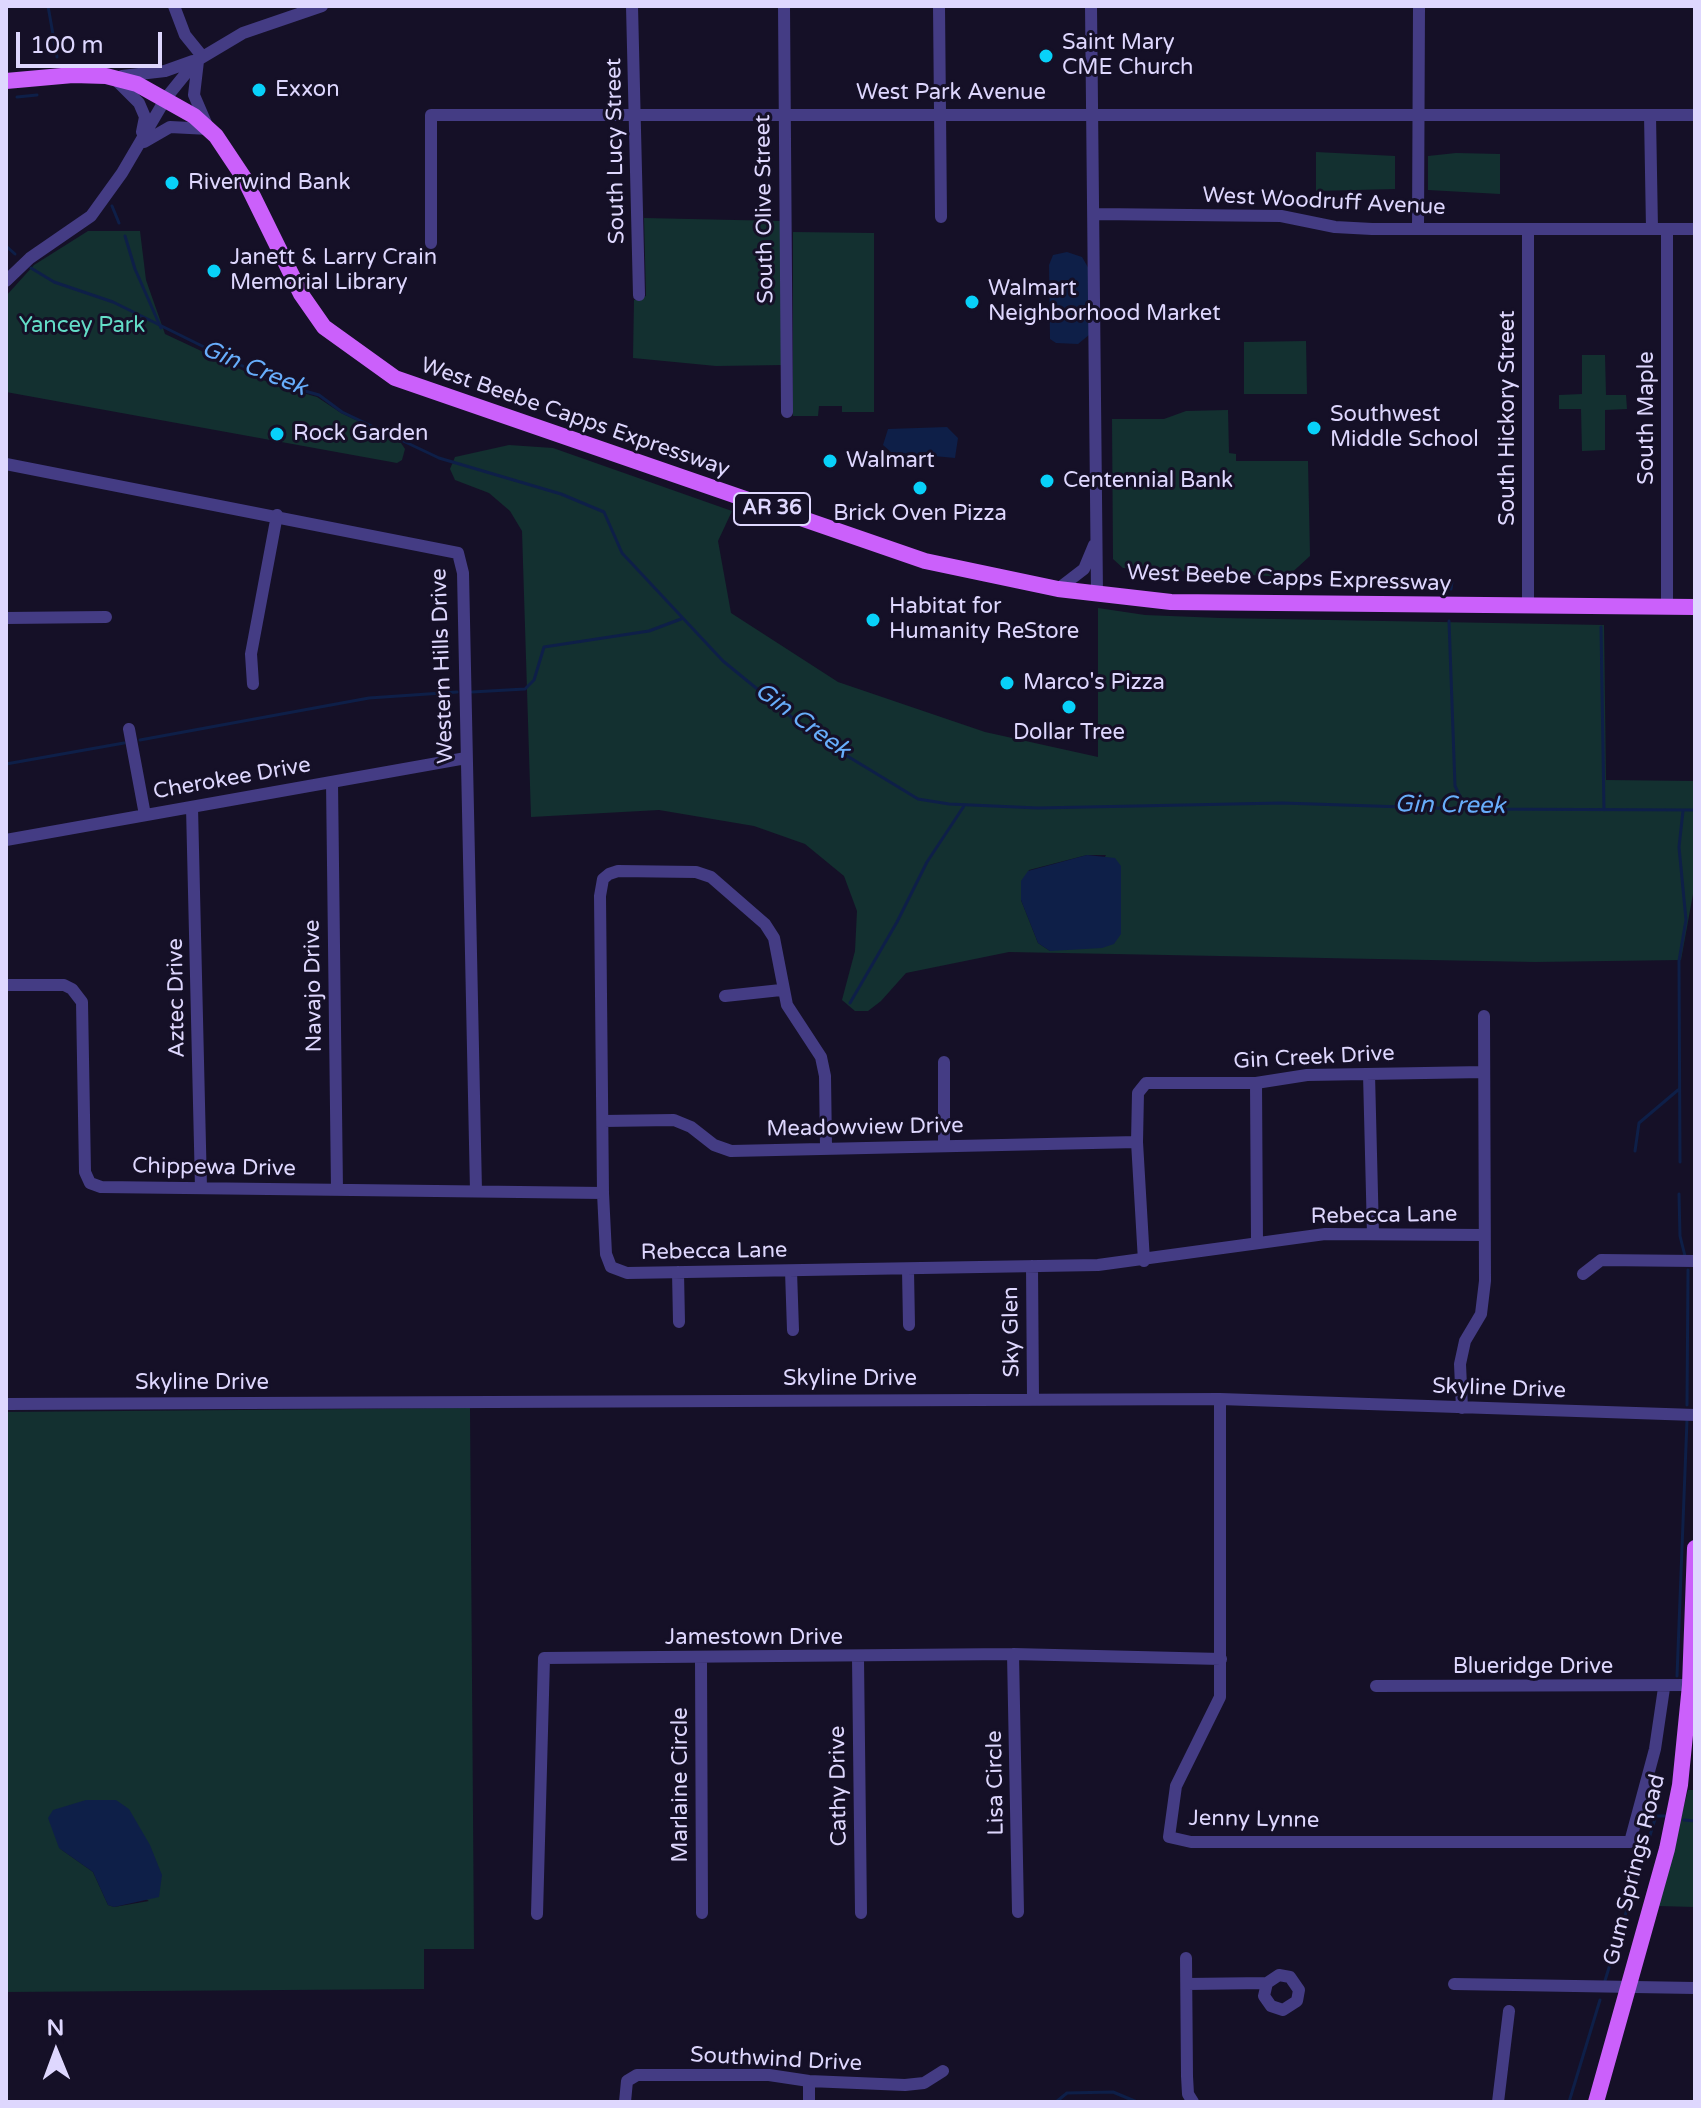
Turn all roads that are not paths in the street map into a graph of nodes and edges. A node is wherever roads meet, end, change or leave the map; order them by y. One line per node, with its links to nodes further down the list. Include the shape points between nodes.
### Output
1 (174, 6): 8 (street)
2 (322, 6): 8 (street, via 243,33)
3 (632, 6): 16 (street, South Lucy Street)
4 (784, 6): 12 (street, South Olive Street)
5 (939, 6): 14 (street)
6 (1091, 6): 13 (street)
7 (1419, 6): 15 (street)
8 (200, 57): 9 (street, via 154,73); 11 (street); 19 (street, via 194,95)
9 (106, 76): 10 (main road, West Beebe Capps Expressway / AR 36); 11 (main road, West Beebe Capps Expressway / AR 36); 20 (street, via 127,88 142,109 144,128)
10 (6, 81)
11 (166, 98): 19 (main road, West Beebe Capps Expressway / AR 36); 20 (street)
12 (784, 113): 14 (street, West Park Avenue); 16 (street, West Park Avenue); 31 (street, South Olive Street)
13 (1093, 113): 14 (street, West Park Avenue); 15 (street, West Park Avenue); 21 (street)
14 (941, 114): 22 (street)
15 (1419, 114): 17 (street, West Park Avenue); 23 (street)
16 (635, 115): 28 (street, West Park Avenue, via 431,115); 30 (street, South Lucy Street)
17 (1650, 115): 18 (street, West Park Avenue); 24 (street)
18 (1695, 115)
19 (210, 129): 20 (street, via 170,127); 35 (main road, West Beebe Capps Expressway / AR 36, via 244,178 308,305 324,327 378,369 421,390 925,561)
20 (136, 150): 29 (street, via 91,216)
21 (1096, 214): 23 (street, West Woodruff Avenue, via 1281,216 1335,227); 34 (street)
22 (941, 217)
23 (1418, 229): 26 (street, West Woodruff Avenue)
24 (1652, 229): 26 (street, West Woodruff Avenue); 27 (street, West Woodruff Avenue)
25 (1695, 229): 27 (street, West Woodruff Avenue)
26 (1528, 230): 37 (street, South Hickory Street)
27 (1667, 230): 38 (street, South Maple)
28 (431, 243)
29 (6, 281)
30 (639, 295)
31 (787, 412)
32 (6, 464): 33 (street, Western Hills Drive)
33 (277, 515): 42 (street, via 251,654); 44 (street, Western Hills Drive, via 458,553 463,573)
34 (1097, 530): 35 (street, via 1084,569); 36 (street)
35 (1058, 589): 36 (main road, West Beebe Capps Expressway / AR 36)
36 (1097, 594): 37 (main road, West Beebe Capps Expressway / AR 36, via 1234,604)
37 (1528, 607): 38 (main road, West Beebe Capps Expressway / AR 36)
38 (1667, 607): 39 (main road, West Beebe Capps Expressway / AR 36)
39 (1695, 607)
40 (106, 617): 41 (street)
41 (6, 618)
42 (253, 684)
43 (129, 729): 47 (street)
44 (466, 758): 45 (street, Cherokee Drive); 63 (street, Western Hills Drive)
45 (332, 782): 46 (street, Cherokee Drive); 62 (street, Navajo Drive)
46 (192, 807): 47 (street, Cherokee Drive); 61 (street, Aztec Drive)
47 (145, 815): 48 (street, Cherokee Drive)
48 (6, 840)
49 (6, 985): 61 (street, Chippewa Drive, via 64,985 82,1002 85,1172 90,1183)
50 (781, 990): 51 (street); 57 (street, Rebecca Lane, via 774,938 750,908 711,877 681,870 609,874 600,887); 60 (street, Rebecca Lane, via 821,1057)
51 (725, 996)
52 (1484, 1016): 54 (street)
53 (944, 1062): 59 (street)
54 (1484, 1072): 55 (street, Gin Creek Drive); 66 (street)
55 (1369, 1074): 56 (street, Gin Creek Drive); 65 (street)
56 (1256, 1083): 58 (street, Gin Creek Drive, via 1146,1083 1138,1093); 67 (street)
57 (603, 1121): 60 (street, Meadowview Drive, via 674,1120 731,1151); 64 (street, Rebecca Lane)
58 (1137, 1142): 59 (street, Meadowview Drive); 68 (street)
59 (944, 1146): 60 (street, Meadowview Drive)
60 (826, 1147)
61 (201, 1188): 62 (street, Chippewa Drive)
62 (337, 1190): 63 (street, Chippewa Drive)
63 (476, 1191): 64 (street, Chippewa Drive)
64 (603, 1193): 73 (street, Rebecca Lane, via 611,1267 627,1273)
65 (1373, 1234): 66 (street, Rebecca Lane); 67 (street, Rebecca Lane)
66 (1484, 1235): 81 (street, via 1481,1314 1465,1341 1460,1364)
67 (1257, 1243): 68 (street, Rebecca Lane)
68 (1144, 1261): 70 (street, Rebecca Lane)
69 (1695, 1261): 74 (street, via 1601,1260)
70 (1032, 1266): 71 (street, Rebecca Lane); 78 (street, Sky Glen)
71 (908, 1270): 72 (street, Rebecca Lane); 76 (street)
72 (791, 1271): 73 (street, Rebecca Lane); 77 (street)
73 (678, 1272): 75 (street)
74 (1583, 1274)
75 (679, 1322)
76 (909, 1325)
77 (793, 1330)
78 (1033, 1398): 79 (street, Skyline Drive); 80 (street, Skyline Drive)
79 (1220, 1399): 81 (street, Skyline Drive); 88 (street, Jenny Lynne)
80 (6, 1404)
81 (1462, 1408): 82 (street, Skyline Drive)
82 (1695, 1415)
83 (1695, 1548): 84 (main road, Gum Springs Road)
84 (1694, 1602): 89 (main road, Gum Springs Road)
85 (1013, 1654): 87 (street, Jamestown Drive); 88 (street, Jamestown Drive); 92 (street, Lisa Circle)
86 (701, 1658): 87 (street, Jamestown Drive); 93 (street, Marlaine Circle); 95 (street, Jamestown Drive, via 544,1658)
87 (858, 1658): 94 (street, Cathy Drive)
88 (1221, 1659): 91 (street, Jenny Lynne, via 1220,1697 1176,1786 1169,1837 1191,1842 1630,1842 1655,1749)
89 (1690, 1685): 91 (street, Blueridge Drive); 100 (main road, Gum Springs Road, via 1675,1811)
90 (1376, 1686): 91 (street, Blueridge Drive)
91 (1664, 1688)
92 (1018, 1912)
93 (702, 1913)
94 (861, 1913)
95 (537, 1914)
96 (1186, 1958): 98 (street)
97 (1267, 1983): 98 (street)
98 (1187, 1984): 107 (street, via 1187,2076)
99 (1454, 1984): 100 (street)
100 (1629, 1987): 101 (street); 109 (main road, Gum Springs Road)
101 (1695, 1988)
102 (1509, 2011): 108 (street)
103 (943, 2071): 104 (street, Southwind Drive, via 924,2083 905,2085)
104 (809, 2081): 105 (street, Southwind Drive, via 769,2075 637,2075 627,2081); 106 (street)
105 (625, 2102)
106 (809, 2102)
107 (1193, 2102)
108 (1498, 2102)
109 (1596, 2102)

